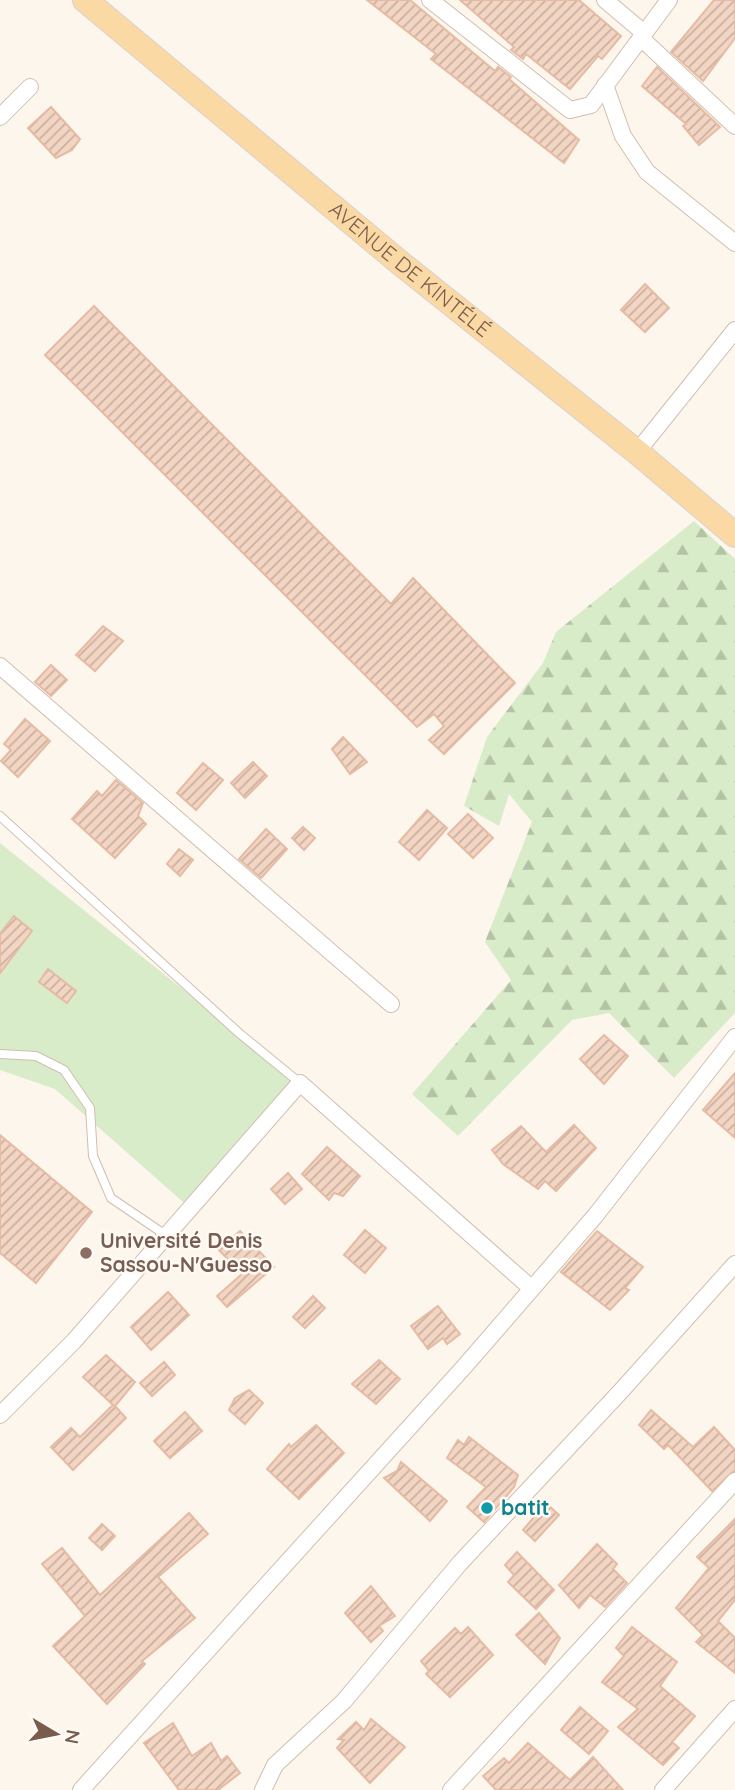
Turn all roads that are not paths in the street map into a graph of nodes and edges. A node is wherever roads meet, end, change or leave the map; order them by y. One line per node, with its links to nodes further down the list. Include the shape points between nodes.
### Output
1 (85, 0): 12 (main road, AVENUE DE KINTÉLÉ, via 399,262)
2 (430, 0): 6 (street, via 570,110 591,105)
3 (605, 0): 5 (street)
4 (669, 0): 5 (street)
5 (643, 35): 6 (street); 9 (street)
6 (605, 85): 10 (street, via 623,136 647,172)
7 (30, 87): 8 (street)
8 (0, 117)
9 (735, 126)
10 (735, 243)
11 (735, 330): 12 (street)
12 (637, 452): 13 (main road, AVENUE DE KINTÉLÉ)
13 (735, 535)
14 (0, 666): 16 (street)
15 (0, 816): 19 (lane)
16 (391, 1004)
17 (735, 1037): 22 (street, via 595,1216)
18 (0, 1054): 20 (lane, via 36,1056 64,1070 90,1108 93,1156 111,1198)
19 (300, 1083): 20 (street); 22 (street)
20 (167, 1236): 23 (street, via 74,1341)
21 (735, 1264): 27 (street, via 460,1563 344,1701 275,1765)
22 (531, 1288): 26 (street)
23 (0, 1415)
24 (735, 1481): 28 (street)
25 (735, 1709): 29 (street)
26 (81, 1790)
27 (263, 1790)
28 (451, 1790)
29 (663, 1790)

